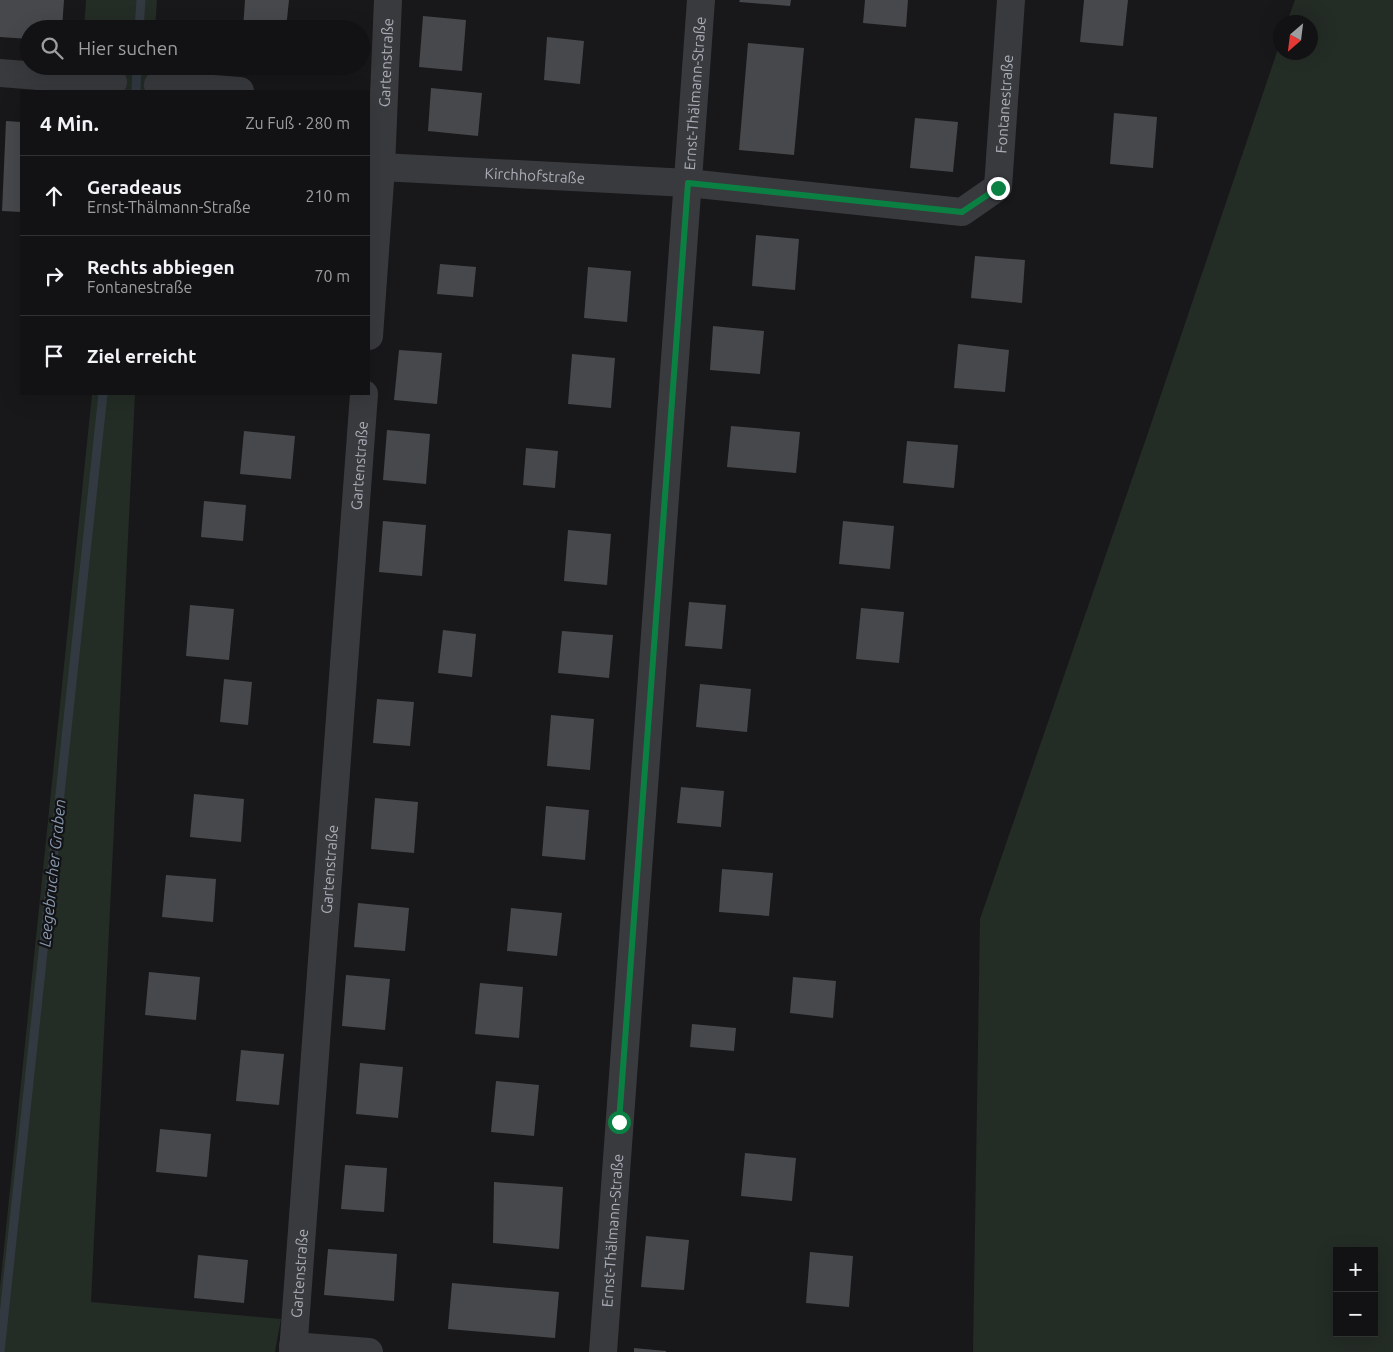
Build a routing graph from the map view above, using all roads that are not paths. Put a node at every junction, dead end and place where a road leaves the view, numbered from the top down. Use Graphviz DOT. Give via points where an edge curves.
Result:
graph roads {
  1 [pos="388,0"];
  2 [pos="701,0"];
  3 [pos="1011,0"];
  4 [pos="0,73"];
  5 [pos="20,75"];
  6 [pos="25,75"];
  7 [pos="113,82"];
  8 [pos="158,85"];
  9 [pos="226,90"];
  10 [pos="376,102"];
  11 [pos="381,167"];
  12 [pos="688,183"];
  13 [pos="370,322"];
  14 [pos="364,395"];
  15 [pos="293,1349"];
  16 [pos="369,1352"];
  17 [pos="603,1352"];
  1 -- 10 [label="street, Gartenstraße"];
  2 -- 12 [label="street, Ernst-Thälmann-Straße"];
  3 -- 12 [label="street, Fontanestraße" via="998,188 962,212"];
  4 -- 5 [label="street"];
  6 -- 7 [label="street"];
  8 -- 9 [label="street"];
  10 -- 11 [label="street, Gartenstraße"];
  11 -- 12 [label="street, Kirchhofstraße"];
  11 -- 13 [label="street, Gartenstraße"];
  12 -- 17 [label="street, Ernst-Thälmann-Straße"];
  14 -- 15 [label="street, Gartenstraße"];
  15 -- 16 [label="street, Gartenstraße"];
}
